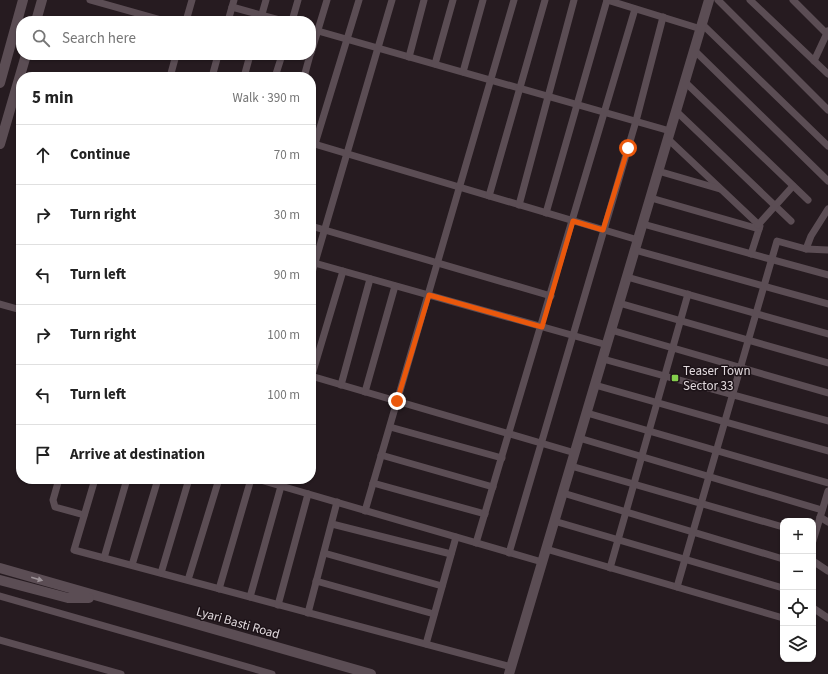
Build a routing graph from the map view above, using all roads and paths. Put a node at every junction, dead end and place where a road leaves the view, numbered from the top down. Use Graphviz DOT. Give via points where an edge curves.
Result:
graph roads {
  1 [pos="23,0"];
  2 [pos="42,0"];
  3 [pos="92,0"];
  4 [pos="192,0"];
  5 [pos="266,0"];
  6 [pos="298,0"];
  7 [pos="327,0"];
  8 [pos="359,0"];
  9 [pos="392,0"];
  10 [pos="424,0"];
  11 [pos="453,0"];
  12 [pos="483,0"];
  13 [pos="514,0"];
  14 [pos="545,0"];
  15 [pos="574,0"];
  16 [pos="607,0"];
  17 [pos="709,0"];
  18 [pos="718,0"];
  19 [pos="750,0"];
  20 [pos="793,0"];
  21 [pos="233,3"];
  22 [pos="635,9"];
  23 [pos="19,16"];
  24 [pos="37,16"];
  25 [pos="148,16"];
  26 [pos="187,16"];
  27 [pos="229,16"];
  28 [pos="257,16"];
  29 [pos="262,16"];
  30 [pos="293,16"];
  31 [pos="663,17"];
  32 [pos="16,25"];
  33 [pos="316,25"];
  34 [pos="701,26"];
  35 [pos="316,31"];
  36 [pos="828,34"];
  37 [pos="347,39"];
  38 [pos="378,48"];
  39 [pos="694,50"];
  40 [pos="409,57"];
  41 [pos="25,60"];
  42 [pos="175,60"];
  43 [pos="217,60"];
  44 [pos="249,60"];
  45 [pos="280,60"];
  46 [pos="309,60"];
  47 [pos="814,61"];
  48 [pos="435,64"];
  49 [pos="21,72"];
  50 [pos="171,72"];
  51 [pos="213,72"];
  52 [pos="245,72"];
  53 [pos="277,72"];
  54 [pos="306,72"];
  55 [pos="463,72"];
  56 [pos="828,74"];
  57 [pos="491,80"];
  58 [pos="685,82"];
  59 [pos="0,83"];
  60 [pos="520,88"];
  61 [pos="16,89"];
  62 [pos="548,96"];
  63 [pos="578,104"];
  64 [pos="828,110"];
  65 [pos="676,111"];
  66 [pos="605,112"];
  67 [pos="636,121"];
  68 [pos="316,135"];
  69 [pos="669,135"];
  70 [pos="0,144"];
  71 [pos="316,145"];
  72 [pos="828,146"];
  73 [pos="347,154"];
  74 [pos="658,171"];
  75 [pos="828,181"];
  76 [pos="793,186"];
  77 [pos="460,188"];
  78 [pos="721,189"];
  79 [pos="489,196"];
  80 [pos="651,198"];
  81 [pos="808,200"];
  82 [pos="519,205"];
  83 [pos="775,206"];
  84 [pos="828,209"];
  85 [pos="546,213"];
  86 [pos="573,221"];
  87 [pos="790,221"];
  88 [pos="643,224"];
  89 [pos="758,227"];
  90 [pos="316,228"];
  91 [pos="324,230"];
  92 [pos="603,230"];
  93 [pos="636,245"];
  94 [pos="806,249"];
  95 [pos="828,250"];
  96 [pos="316,254"];
  97 [pos="751,254"];
  98 [pos="772,260"];
  99 [pos="438,263"];
  100 [pos="316,264"];
  101 [pos="343,271"];
  102 [pos="828,275"];
  103 [pos="627,277"];
  104 [pos="370,279"];
  105 [pos="395,286"];
  106 [pos="764,286"];
  107 [pos="688,294"];
  108 [pos="429,295"];
  109 [pos="551,296"];
  110 [pos="619,303"];
  111 [pos="0,304"];
  112 [pos="828,304"];
  113 [pos="16,309"];
  114 [pos="756,314"];
  115 [pos="681,320"];
  116 [pos="542,327"];
  117 [pos="611,330"];
  118 [pos="828,334"];
  119 [pos="573,336"];
  120 [pos="749,340"];
  121 [pos="607,345"];
  122 [pos="673,348"];
  123 [pos="603,358"];
  124 [pos="316,360"];
  125 [pos="828,363"];
  126 [pos="741,368"];
  127 [pos="665,376"];
  128 [pos="316,378"];
  129 [pos="340,384"];
  130 [pos="595,385"];
  131 [pos="365,392"];
  132 [pos="828,393"];
  133 [pos="733,395"];
  134 [pos="397,401"];
  135 [pos="657,403"];
  136 [pos="587,413"];
  137 [pos="828,421"];
  138 [pos="725,422"];
  139 [pos="390,427"];
  140 [pos="649,431"];
  141 [pos="509,434"];
  142 [pos="579,438"];
  143 [pos="540,443"];
  144 [pos="717,450"];
  145 [pos="828,451"];
  146 [pos="575,453"];
  147 [pos="381,455"];
  148 [pos="642,456"];
  149 [pos="502,458"];
  150 [pos="571,466"];
  151 [pos="709,476"];
  152 [pos="373,483"];
  153 [pos="828,483"];
  154 [pos="58,484"];
  155 [pos="93,484"];
  156 [pos="126,484"];
  157 [pos="156,484"];
  158 [pos="187,484"];
  159 [pos="217,484"];
  160 [pos="249,484"];
  161 [pos="281,484"];
  162 [pos="286,484"];
  163 [pos="634,485"];
  164 [pos="493,487"];
  165 [pos="828,491"];
  166 [pos="563,493"];
  167 [pos="308,494"];
  168 [pos="337,502"];
  169 [pos="701,504"];
  170 [pos="822,510"];
  171 [pos="365,511"];
  172 [pos="626,512"];
  173 [pos="485,514"];
  174 [pos="84,515"];
  175 [pos="820,517"];
  176 [pos="554,522"];
  177 [pos="828,522"];
  178 [pos="332,524"];
  179 [pos="780,526"];
  180 [pos="816,529"];
  181 [pos="693,532"];
  182 [pos="456,537"];
  183 [pos="618,540"];
  184 [pos="476,543"];
  185 [pos="546,549"];
  186 [pos="324,553"];
  187 [pos="509,553"];
  188 [pos="451,554"];
  189 [pos="104,558"];
  190 [pos="780,558"];
  191 [pos="685,560"];
  192 [pos="542,562"];
  193 [pos="816,563"];
  194 [pos="132,565"];
  195 [pos="0,568"];
  196 [pos="610,568"];
  197 [pos="828,571"];
  198 [pos="161,573"];
  199 [pos="0,580"];
  200 [pos="188,580"];
  201 [pos="316,582"];
  202 [pos="442,586"];
  203 [pos="677,587"];
  204 [pos="780,587"];
  205 [pos="219,589"];
  206 [pos="0,596"];
  207 [pos="99,597"];
  208 [pos="250,597"];
  209 [pos="278,605"];
  210 [pos="816,610"];
  211 [pos="308,613"];
  212 [pos="434,614"];
  213 [pos="780,617"];
  214 [pos="828,618"];
  215 [pos="0,640"];
  216 [pos="426,644"];
  217 [pos="96,670"];
  218 [pos="510,671"];
  219 [pos="121,674"];
  220 [pos="272,674"];
  221 [pos="371,674"];
  1 -- 23 [label="street"];
  2 -- 24 [label="street"];
  3 -- 25 [label="street"];
  4 -- 26 [label="street"];
  5 -- 29 [label="street"];
  6 -- 30 [label="street"];
  7 -- 33 [label="street"];
  8 -- 37 [label="street"];
  9 -- 38 [label="street"];
  10 -- 40 [label="street"];
  11 -- 48 [label="street"];
  12 -- 55 [label="street"];
  13 -- 57 [label="street"];
  14 -- 60 [label="street"];
  15 -- 62 [label="street"];
  16 -- 22 [label="street"];
  16 -- 63 [label="street"];
  17 -- 34 [label="street"];
  18 -- 64 [label="street"];
  19 -- 47 [label="street"];
  20 -- 36 [label="street"];
  21 -- 27 [label="street"];
  21 -- 28 [label="street"];
  22 -- 31 [label="street"];
  22 -- 66 [label="street"];
  31 -- 34 [label="street"];
  31 -- 67 [label="street"];
  32 -- 59 [label="street"];
  34 -- 39 [label="street"];
  34 -- 72 [label="street"];
  35 -- 37 [label="street"];
  36 -- 47 [label="street"];
  37 -- 38 [label="street"];
  37 -- 68 [label="street"];
  38 -- 40 [label="street"];
  38 -- 73 [label="street"];
  39 -- 58 [label="street"];
  39 -- 75 [label="street"];
  40 -- 48 [label="street"];
  41 -- 49 [label="street"];
  42 -- 50 [label="street"];
  43 -- 51 [label="street"];
  44 -- 52 [label="street"];
  45 -- 53 [label="street"];
  46 -- 54 [label="street"];
  47 -- 56 [label="street"];
  48 -- 55 [label="street"];
  55 -- 57 [label="street"];
  57 -- 60 [label="street"];
  57 -- 77 [label="street"];
  58 -- 65 [label="street"];
  58 -- 76 [label="street"];
  60 -- 62 [label="street"];
  60 -- 79 [label="street"];
  61 -- 70 [label="street"];
  62 -- 63 [label="street"];
  62 -- 82 [label="street"];
  63 -- 66 [label="street"];
  63 -- 85 [label="street"];
  65 -- 69 [label="street"];
  65 -- 83 [label="street"];
  66 -- 67 [label="street"];
  66 -- 86 [label="street"];
  67 -- 69 [label="street"];
  67 -- 92 [label="street"];
  69 -- 74 [label="street"];
  69 -- 78 [label="street"];
  71 -- 73 [label="street"];
  73 -- 77 [label="street"];
  73 -- 91 [label="street"];
  74 -- 78 [label="street"];
  74 -- 80 [label="street"];
  76 -- 81 [label="street"];
  76 -- 83 [label="street"];
  77 -- 79 [label="street"];
  77 -- 99 [label="street"];
  78 -- 89 [label="street"];
  79 -- 82 [label="street"];
  80 -- 88 [label="street"];
  80 -- 89 [label="street"];
  82 -- 85 [label="street"];
  83 -- 87 [label="street"];
  83 -- 89 [label="street"];
  84 -- 94 [label="street"];
  85 -- 86 [label="street"];
  86 -- 92 [label="street"];
  86 -- 109 [label="street"];
  88 -- 93 [label="street"];
  88 -- 97 [label="street"];
  89 -- 97 [label="street"];
  90 -- 91 [label="street"];
  91 -- 96 [label="street"];
  91 -- 99 [label="street"];
  92 -- 93 [label="street"];
  92 -- 119 [label="street"];
  93 -- 103 [label="street"];
  93 -- 106 [label="street"];
  94 -- 95 [label="street"];
  94 -- 98 [label="street" via="777,241"];
  97 -- 98 [label="street"];
  98 -- 102 [label="street"];
  98 -- 106 [label="street"];
  99 -- 108 [label="street"];
  99 -- 109 [label="street"];
  100 -- 101 [label="street"];
  101 -- 104 [label="street"];
  101 -- 124 [label="street"];
  103 -- 107 [label="street"];
  103 -- 110 [label="street"];
  104 -- 105 [label="street"];
  104 -- 129 [label="street"];
  105 -- 108 [label="street"];
  105 -- 131 [label="street"];
  106 -- 112 [label="street"];
  106 -- 114 [label="street"];
  107 -- 114 [label="street"];
  107 -- 115 [label="street"];
  108 -- 116 [label="street"];
  108 -- 134 [label="street"];
  109 -- 116 [label="street"];
  110 -- 115 [label="street"];
  110 -- 117 [label="street"];
  111 -- 113 [label="street"];
  114 -- 118 [label="street"];
  114 -- 120 [label="street"];
  115 -- 120 [label="street"];
  115 -- 122 [label="street"];
  116 -- 119 [label="street"];
  116 -- 141 [label="street"];
  117 -- 121 [label="street"];
  117 -- 122 [label="street"];
  119 -- 121 [label="street"];
  119 -- 143 [label="street"];
  120 -- 125 [label="street"];
  120 -- 126 [label="street"];
  121 -- 123 [label="street"];
  122 -- 126 [label="street"];
  122 -- 127 [label="street"];
  123 -- 127 [label="street"];
  123 -- 130 [label="street"];
  126 -- 132 [label="street"];
  126 -- 133 [label="street"];
  127 -- 133 [label="street"];
  127 -- 135 [label="street"];
  128 -- 129 [label="street"];
  129 -- 131 [label="street"];
  130 -- 135 [label="street"];
  130 -- 136 [label="street"];
  131 -- 134 [label="street"];
  133 -- 137 [label="street"];
  133 -- 138 [label="street"];
  134 -- 139 [label="street"];
  134 -- 141 [label="street"];
  135 -- 138 [label="street"];
  135 -- 140 [label="street"];
  136 -- 140 [label="street"];
  136 -- 142 [label="street"];
  138 -- 144 [label="street"];
  138 -- 145 [label="street"];
  139 -- 147 [label="street"];
  139 -- 149 [label="street"];
  140 -- 144 [label="street"];
  140 -- 148 [label="street"];
  141 -- 143 [label="street"];
  141 -- 149 [label="street"];
  142 -- 146 [label="street"];
  142 -- 148 [label="street"];
  143 -- 146 [label="street"];
  143 -- 187 [label="street"];
  144 -- 151 [label="street"];
  144 -- 153 [label="street"];
  146 -- 150 [label="street"];
  147 -- 152 [label="street"];
  147 -- 164 [label="street"];
  148 -- 151 [label="street"];
  148 -- 163 [label="street"];
  149 -- 164 [label="street"];
  150 -- 163 [label="street"];
  150 -- 166 [label="street"];
  151 -- 169 [label="street"];
  151 -- 170 [label="street"];
  152 -- 171 [label="street"];
  152 -- 173 [label="street"];
  154 -- 174 [label="street" via="53,500 55,507"];
  155 -- 174 [label="street"];
  156 -- 189 [label="street"];
  157 -- 194 [label="street"];
  158 -- 198 [label="street"];
  159 -- 200 [label="street"];
  160 -- 205 [label="street"];
  161 -- 208 [label="street"];
  162 -- 167 [label="street"];
  163 -- 169 [label="street"];
  163 -- 172 [label="street"];
  164 -- 173 [label="street"];
  165 -- 170 [label="street"];
  166 -- 172 [label="street"];
  166 -- 176 [label="street"];
  167 -- 168 [label="street"];
  167 -- 209 [label="street"];
  168 -- 171 [label="street"];
  168 -- 178 [label="street"];
  169 -- 179 [label="street"];
  169 -- 181 [label="street"];
  170 -- 175 [label="street"];
  171 -- 182 [label="street"];
  172 -- 181 [label="street"];
  172 -- 183 [label="street"];
  173 -- 184 [label="street"];
  174 -- 189 [label="street" via="74,550"];
  175 -- 177 [label="street"];
  175 -- 180 [label="street"];
  176 -- 183 [label="street"];
  176 -- 185 [label="street"];
  178 -- 186 [label="street"];
  178 -- 188 [label="street"];
  181 -- 190 [label="street"];
  181 -- 191 [label="street"];
  182 -- 184 [label="street"];
  182 -- 188 [label="street"];
  183 -- 191 [label="street"];
  183 -- 196 [label="street"];
  184 -- 187 [label="street"];
  185 -- 192 [label="street"];
  185 -- 196 [label="street"];
  186 -- 201 [label="street"];
  186 -- 202 [label="street"];
  187 -- 192 [label="street"];
  188 -- 202 [label="street"];
  189 -- 194 [label="street"];
  191 -- 203 [label="street"];
  191 -- 204 [label="street"];
  192 -- 218 [label="street"];
  193 -- 197 [label="street"];
  194 -- 198 [label="street"];
  195 -- 207 [label="street, Lyari Basti Road, one-way"];
  196 -- 203 [label="street"];
  198 -- 200 [label="street"];
  199 -- 207 [label="street, Lyari Basti Road" via="68,598"];
  200 -- 205 [label="street"];
  201 -- 211 [label="street"];
  201 -- 212 [label="street"];
  202 -- 212 [label="street"];
  203 -- 213 [label="street"];
  205 -- 208 [label="street"];
  206 -- 220 [label="street"];
  207 -- 221 [label="street, Lyari Basti Road"];
  208 -- 209 [label="street"];
  209 -- 211 [label="street"];
  210 -- 214 [label="street"];
  211 -- 216 [label="street"];
  212 -- 216 [label="street"];
  215 -- 217 [label="street"];
  216 -- 218 [label="street"];
  217 -- 219 [label="street"];
}
